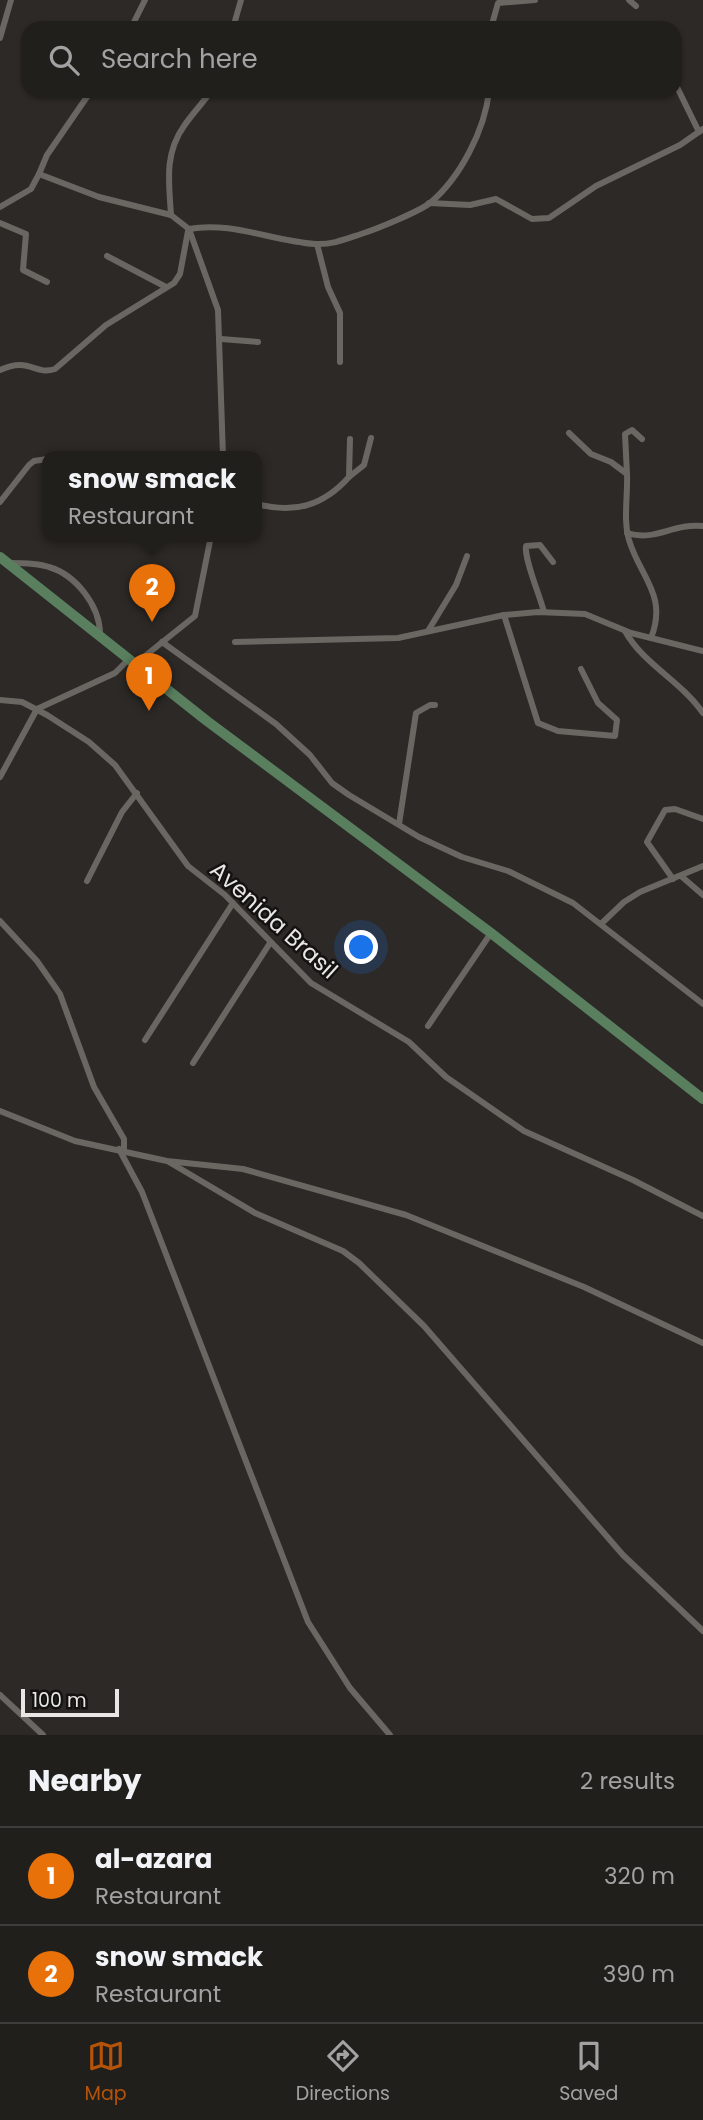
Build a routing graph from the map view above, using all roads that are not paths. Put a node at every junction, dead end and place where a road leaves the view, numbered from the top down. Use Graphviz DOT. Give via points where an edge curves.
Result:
graph roads {
  1 [pos="11,0"];
  2 [pos="145,0"];
  3 [pos="241,0"];
  4 [pos="535,0"];
  5 [pos="629,0"];
  6 [pos="636,6"];
  7 [pos="134,21"];
  8 [pos="235,21"];
  9 [pos="493,21"];
  10 [pos="0,38"];
  11 [pos="682,96"];
  12 [pos="86,98"];
  13 [pos="206,98"];
  14 [pos="486,98"];
  15 [pos="701,131"];
  16 [pos="39,174"];
  17 [pos="429,203"];
  18 [pos="0,207"];
  19 [pos="171,215"];
  20 [pos="0,223"];
  21 [pos="189,229"];
  22 [pos="317,244"];
  23 [pos="107,256"];
  24 [pos="47,282"];
  25 [pos="166,287"];
  26 [pos="221,339"];
  27 [pos="258,342"];
  28 [pos="340,362"];
  29 [pos="0,370"];
  30 [pos="569,433"];
  31 [pos="371,438"];
  32 [pos="350,439"];
  33 [pos="642,439"];
  34 [pos="223,451"];
  35 [pos="42,461"];
  36 [pos="628,474"];
  37 [pos="349,477"];
  38 [pos="0,502"];
  39 [pos="262,505"];
  40 [pos="703,526"];
  41 [pos="627,533"];
  42 [pos="210,542"];
  43 [pos="467,556"];
  44 [pos="4,560"];
  45 [pos="553,562"];
  46 [pos="544,612"];
  47 [pos="505,615"];
  48 [pos="428,631"];
  49 [pos="625,631"];
  50 [pos="100,634"];
  51 [pos="651,638"];
  52 [pos="162,642"];
  53 [pos="236,642"];
  54 [pos="703,651"];
  55 [pos="132,662"];
  56 [pos="581,669"];
  57 [pos="0,700"];
  58 [pos="435,705"];
  59 [pos="37,709"];
  60 [pos="703,713"];
  61 [pos="0,777"];
  62 [pos="137,793"];
  63 [pos="703,820"];
  64 [pos="399,824"];
  65 [pos="703,866"];
  66 [pos="681,876"];
  67 [pos="673,880"];
  68 [pos="87,881"];
  69 [pos="703,895"];
  70 [pos="233,903"];
  71 [pos="0,921"];
  72 [pos="602,923"];
  73 [pos="491,933"];
  74 [pos="270,943"];
  75 [pos="703,1004"];
  76 [pos="428,1026"];
  77 [pos="145,1040"];
  78 [pos="193,1063"];
  79 [pos="703,1099"];
  80 [pos="0,1111"];
  81 [pos="122,1150"];
  82 [pos="167,1161"];
  83 [pos="703,1216"];
  84 [pos="703,1343"];
  85 [pos="703,1631"];
  86 [pos="0,1695"];
  87 [pos="43,1735"];
  88 [pos="390,1735"];
  1 -- 10 [label="street"];
  2 -- 7 [label="street"];
  3 -- 8 [label="street"];
  4 -- 9 [label="street" via="498,3"];
  5 -- 6 [label="street"];
  11 -- 15 [label="street"];
  12 -- 16 [label="street"];
  13 -- 19 [label="street" via="171,150"];
  14 -- 17 [label="street" via="465,160"];
  15 -- 17 [label="street" via="596,186 549,218 532,219 496,199 470,205"];
  16 -- 18 [label="street" via="31,190"];
  16 -- 19 [label="street" via="91,194"];
  17 -- 22 [label="street" via="337,243"];
  19 -- 21 [label="street"];
  20 -- 24 [label="street" via="26,234 23,270"];
  21 -- 22 [label="street" via="210,225"];
  21 -- 25 [label="street" via="180,274"];
  21 -- 26 [label="street" via="216,300"];
  22 -- 28 [label="street" via="340,313"];
  23 -- 25 [label="street"];
  25 -- 29 [label="street" via="106,325 55,369 46,371 23,363"];
  26 -- 27 [label="street"];
  26 -- 34 [label="street"];
  30 -- 36 [label="street" via="591,454"];
  31 -- 37 [label="street" via="364,465"];
  32 -- 37 [label="street"];
  33 -- 36 [label="street" via="632,430 625,434"];
  35 -- 38 [label="street" via="29,465"];
  36 -- 41 [label="street"];
  37 -- 39 [label="street" via="332,494 299,510"];
  40 -- 41 [label="street" via="685,524 644,538"];
  41 -- 51 [label="street" via="657,605"];
  42 -- 52 [label="street" via="195,616"];
  43 -- 48 [label="street" via="456,585"];
  44 -- 50 [label="main road"];
  44 -- 50 [label="street" via="48,566 64,574 91,602"];
  45 -- 46 [label="street" via="540,545 526,546"];
  46 -- 47 [label="street"];
  46 -- 49 [label="street" via="585,614"];
  47 -- 48 [label="street"];
  47 -- 56 [label="street" via="538,723 558,732 615,736 617,720 598,703"];
  48 -- 53 [label="street" via="380,639"];
  49 -- 51 [label="street"];
  49 -- 60 [label="street" via="633,646 691,694"];
  50 -- 55 [label="main road"];
  51 -- 54 [label="street"];
  52 -- 55 [label="street"];
  52 -- 64 [label="street" via="276,724 332,783"];
  55 -- 59 [label="street"];
  55 -- 73 [label="main road"];
  57 -- 59 [label="street, Avenida Brasil"];
  58 -- 64 [label="street" via="416,713"];
  59 -- 61 [label="street"];
  59 -- 62 [label="street, Avenida Brasil" via="89,741"];
  62 -- 68 [label="street" via="122,812"];
  62 -- 70 [label="street, Avenida Brasil" via="188,866"];
  63 -- 67 [label="street" via="675,809 665,810 647,842"];
  64 -- 72 [label="street" via="462,857 534,882"];
  65 -- 66 [label="street"];
  66 -- 67 [label="street"];
  66 -- 69 [label="street"];
  67 -- 72 [label="street" via="632,897"];
  70 -- 74 [label="street, Avenida Brasil"];
  70 -- 77 [label="street"];
  71 -- 81 [label="street" via="60,994 86,1069 124,1139"];
  72 -- 75 [label="street"];
  73 -- 76 [label="street"];
  73 -- 79 [label="main road"];
  74 -- 78 [label="street"];
  74 -- 83 [label="street, Avenida Brasil" via="311,983 409,1042 446,1077 524,1131"];
  80 -- 81 [label="street" via="55,1135"];
  81 -- 82 [label="street"];
  81 -- 88 [label="street" via="308,1622 350,1688"];
  82 -- 84 [label="street" via="243,1169 406,1215 572,1282"];
  82 -- 85 [label="street" via="255,1213 343,1251 359,1263 424,1325 623,1555"];
  86 -- 87 [label="street"];
}
